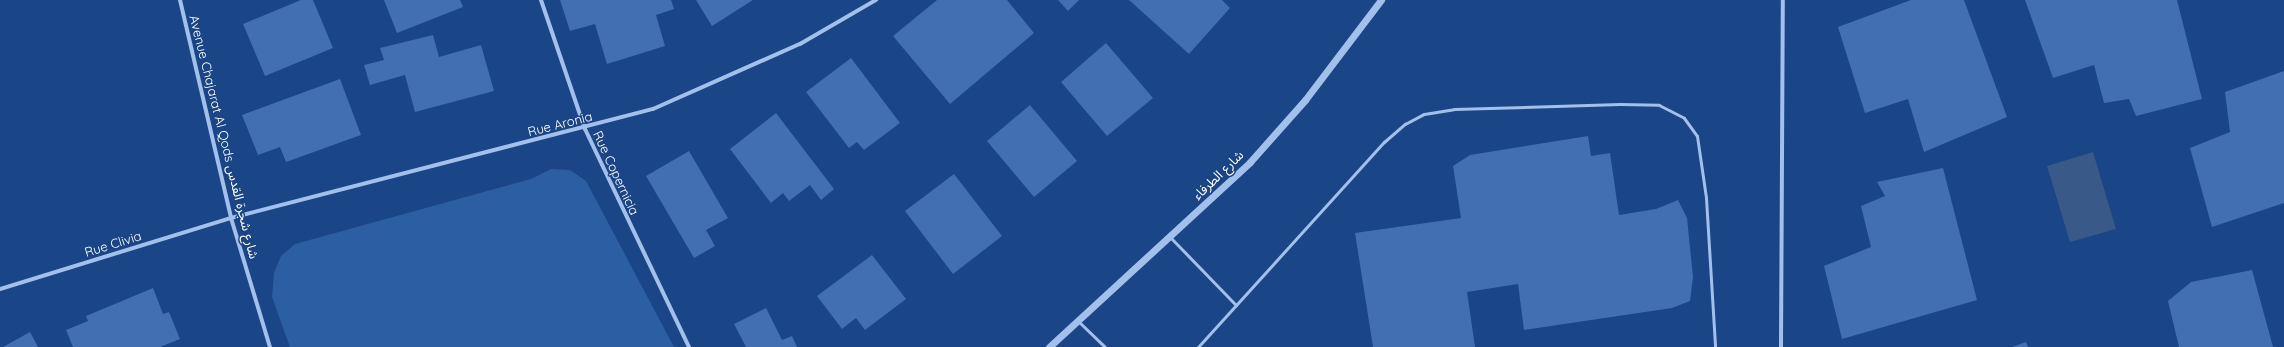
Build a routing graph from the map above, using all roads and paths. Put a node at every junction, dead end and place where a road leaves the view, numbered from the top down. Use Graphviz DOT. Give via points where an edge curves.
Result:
graph roads {
  1 [pos="180,0"];
  2 [pos="541,0"];
  3 [pos="876,0"];
  4 [pos="1381,0"];
  5 [pos="1783,0"];
  6 [pos="585,129"];
  7 [pos="231,218"];
  8 [pos="1170,237"];
  9 [pos="0,289"];
  10 [pos="1236,305"];
  11 [pos="1078,321"];
  12 [pos="270,347"];
  13 [pos="689,347"];
  14 [pos="1049,347"];
  15 [pos="1105,347"];
  16 [pos="1198,347"];
  17 [pos="1715,347"];
  18 [pos="1781,347"];
  1 -- 7 [label="street, Avenue Chajarat Al Qods شارع شجرة القدس"];
  2 -- 6 [label="street, Rue Copernicia"];
  3 -- 6 [label="street, Rue Aronia" via="800,44 742,72 653,109"];
  4 -- 8 [label="street, شارع الطرفاء" via="1304,100 1250,162"];
  5 -- 18 [label="street"];
  6 -- 7 [label="street, Rue Aronia" via="393,174"];
  6 -- 13 [label="street, Rue Copernicia"];
  7 -- 9 [label="street, Rue Clivia"];
  7 -- 12 [label="street, Avenue Chajarat Al Qods شارع شجرة القدس"];
  8 -- 10 [label="lane"];
  8 -- 11 [label="street, شارع الطرفاء"];
  10 -- 16 [label="lane"];
  10 -- 17 [label="lane" via="1384,142 1405,124 1424,114 1454,109 1659,105 1684,118 1697,136 1706,198"];
  11 -- 14 [label="street, شارع الطرفاء"];
  11 -- 15 [label="lane"];
}
